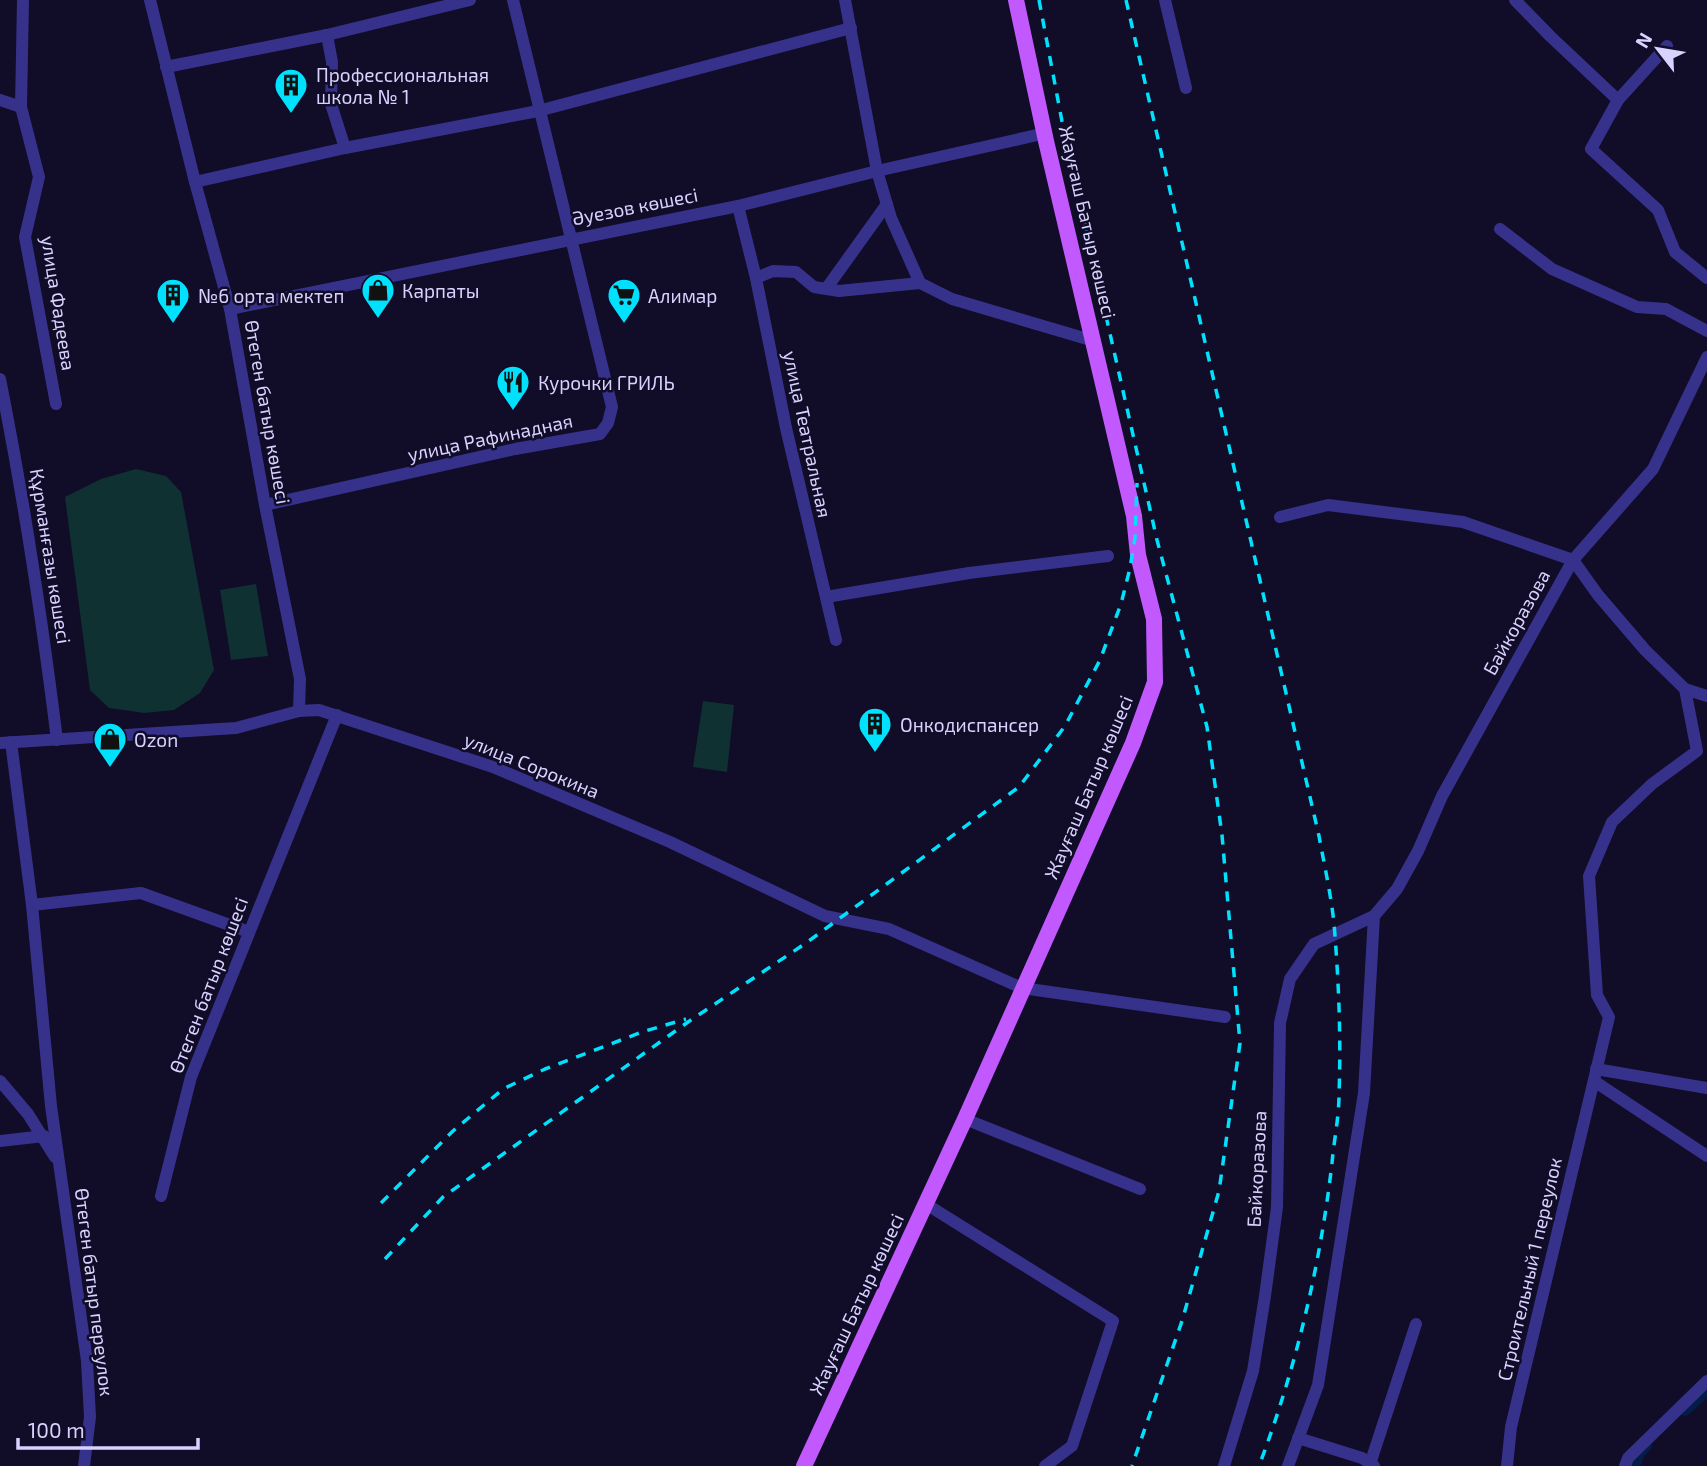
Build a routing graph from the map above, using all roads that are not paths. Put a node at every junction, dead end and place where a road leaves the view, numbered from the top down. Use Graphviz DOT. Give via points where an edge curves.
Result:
graph roads {
  1 [pos="23,0"];
  2 [pos="150,0"];
  3 [pos="470,0"];
  4 [pos="513,0"];
  5 [pos="845,0"];
  6 [pos="1016,0"];
  7 [pos="1165,0"];
  8 [pos="1516,0"];
  9 [pos="851,28"];
  10 [pos="327,35"];
  11 [pos="1667,46"];
  12 [pos="166,67"];
  13 [pos="1186,88"];
  14 [pos="0,100"];
  15 [pos="1618,100"];
  16 [pos="21,107"];
  17 [pos="538,111"];
  18 [pos="1046,133"];
  19 [pos="345,148"];
  20 [pos="877,170"];
  21 [pos="195,182"];
  22 [pos="887,204"];
  23 [pos="738,206"];
  24 [pos="1500,229"];
  25 [pos="571,239"];
  26 [pos="756,278"];
  27 [pos="1707,278"];
  28 [pos="920,283"];
  29 [pos="826,289"];
  30 [pos="230,309"];
  31 [pos="1707,331"];
  32 [pos="1094,341"];
  33 [pos="1707,357"];
  34 [pos="0,379"];
  35 [pos="56,404"];
  36 [pos="265,505"];
  37 [pos="1280,517"];
  38 [pos="1108,556"];
  39 [pos="1573,560"];
  40 [pos="826,597"];
  41 [pos="836,640"];
  42 [pos="1685,689"];
  43 [pos="1707,696"];
  44 [pos="299,711"];
  45 [pos="337,715"];
  46 [pos="57,740"];
  47 [pos="6,742"];
  48 [pos="32,905"];
  49 [pos="1374,916"];
  50 [pos="249,932"];
  51 [pos="1022,988"];
  52 [pos="1224,1017"];
  53 [pos="1595,1075"];
  54 [pos="0,1081"];
  55 [pos="1707,1088"];
  56 [pos="965,1119"];
  57 [pos="44,1136"];
  58 [pos="0,1141"];
  59 [pos="1707,1156"];
  60 [pos="59,1164"];
  61 [pos="1140,1189"];
  62 [pos="161,1196"];
  63 [pos="926,1203"];
  64 [pos="1416,1324"];
  65 [pos="1707,1381"];
  66 [pos="1298,1438"];
  67 [pos="1372,1465"];
  68 [pos="84,1466"];
  69 [pos="804,1466"];
  70 [pos="1045,1466"];
  71 [pos="1224,1466"];
  72 [pos="1288,1466"];
  73 [pos="1507,1466"];
  74 [pos="1625,1466"];
  1 -- 16 [label="street, улица Фадеева"];
  2 -- 12 [label="street, Өтеген батыр көшесі"];
  3 -- 10 [label="street"];
  4 -- 17 [label="street, улица Рафинадная"];
  5 -- 9 [label="street"];
  6 -- 18 [label="main road, Жауғаш Батыр көшесі"];
  7 -- 13 [label="street"];
  8 -- 15 [label="street"];
  9 -- 17 [label="street"];
  9 -- 20 [label="street"];
  10 -- 12 [label="street"];
  10 -- 19 [label="street" via="331,103"];
  11 -- 15 [label="street"];
  12 -- 21 [label="street, Өтеген батыр көшесі"];
  14 -- 16 [label="street"];
  15 -- 27 [label="street" via="1591,149 1658,210 1675,252"];
  16 -- 35 [label="street, улица Фадеева" via="38,177 25,237"];
  17 -- 19 [label="street"];
  17 -- 25 [label="street, улица Рафинадная"];
  18 -- 20 [label="street, Әуезов көшесі"];
  18 -- 32 [label="main road, Жауғаш Батыр көшесі"];
  19 -- 21 [label="street"];
  20 -- 22 [label="street"];
  20 -- 23 [label="street, Әуезов көшесі"];
  21 -- 30 [label="street, Өтеген батыр көшесі"];
  22 -- 28 [label="street"];
  22 -- 29 [label="street"];
  23 -- 25 [label="street, Әуезов көшесі"];
  23 -- 26 [label="street, улица Театральная"];
  24 -- 31 [label="street" via="1552,269 1637,307 1666,309"];
  25 -- 30 [label="street, Әуезов көшесі"];
  25 -- 36 [label="street, улица Рафинадная" via="612,407 600,434"];
  26 -- 29 [label="street" via="774,271 796,272 814,287"];
  26 -- 40 [label="street, улица Театральная"];
  28 -- 29 [label="street"];
  28 -- 32 [label="street" via="952,299"];
  30 -- 36 [label="street, Өтеген батыр көшесі"];
  32 -- 51 [label="main road, Жауғаш Батыр көшесі" via="1154,619 1155,681 1133,743"];
  33 -- 39 [label="street, Байкоразова" via="1653,469"];
  34 -- 46 [label="street, Құрманғазы көшесі" via="24,500"];
  36 -- 44 [label="street, Өтеген батыр көшесі" via="300,680"];
  37 -- 39 [label="street" via="1328,505 1463,522"];
  38 -- 40 [label="street"];
  39 -- 42 [label="street" via="1645,650"];
  39 -- 49 [label="street, Байкоразова" via="1442,796 1418,851"];
  40 -- 41 [label="street, улица Театральная"];
  42 -- 43 [label="street"];
  42 -- 53 [label="street, Строительный 1 переулок" via="1697,751 1652,784 1612,822 1589,876 1597,995 1609,1017"];
  44 -- 45 [label="street, улица Сорокина"];
  44 -- 46 [label="street, улица Сорокина" via="236,728"];
  45 -- 50 [label="street, Өтеген батыр көшесі"];
  45 -- 51 [label="street, улица Сорокина" via="493,767 670,842 825,916 889,929"];
  46 -- 47 [label="street, улица Сорокина"];
  47 -- 48 [label="street, Өтеген батыр переулок"];
  48 -- 50 [label="street" via="141,892"];
  48 -- 60 [label="street, Өтеген батыр переулок"];
  49 -- 66 [label="street" via="1364,1093 1318,1385"];
  49 -- 71 [label="street, Байкоразова" via="1314,944 1290,979 1280,1023 1277,1207 1253,1371"];
  50 -- 62 [label="street, Өтеген батыр көшесі" via="191,1077"];
  51 -- 52 [label="street, улица Сорокина"];
  51 -- 56 [label="main road, Жауғаш Батыр көшесі"];
  53 -- 55 [label="street"];
  53 -- 59 [label="street"];
  53 -- 73 [label="street, Строительный 1 переулок" via="1511,1427"];
  54 -- 57 [label="street"];
  56 -- 61 [label="street"];
  56 -- 63 [label="main road, Жауғаш Батыр көшесі"];
  57 -- 58 [label="street"];
  57 -- 60 [label="street"];
  60 -- 68 [label="street, Өтеген батыр переулок" via="87,1361 90,1417"];
  63 -- 69 [label="main road, Жауғаш Батыр көшесі"];
  63 -- 70 [label="street" via="1113,1321 1072,1446"];
  64 -- 67 [label="street"];
  65 -- 74 [label="street"];
  66 -- 67 [label="street"];
  66 -- 72 [label="street"];
}
